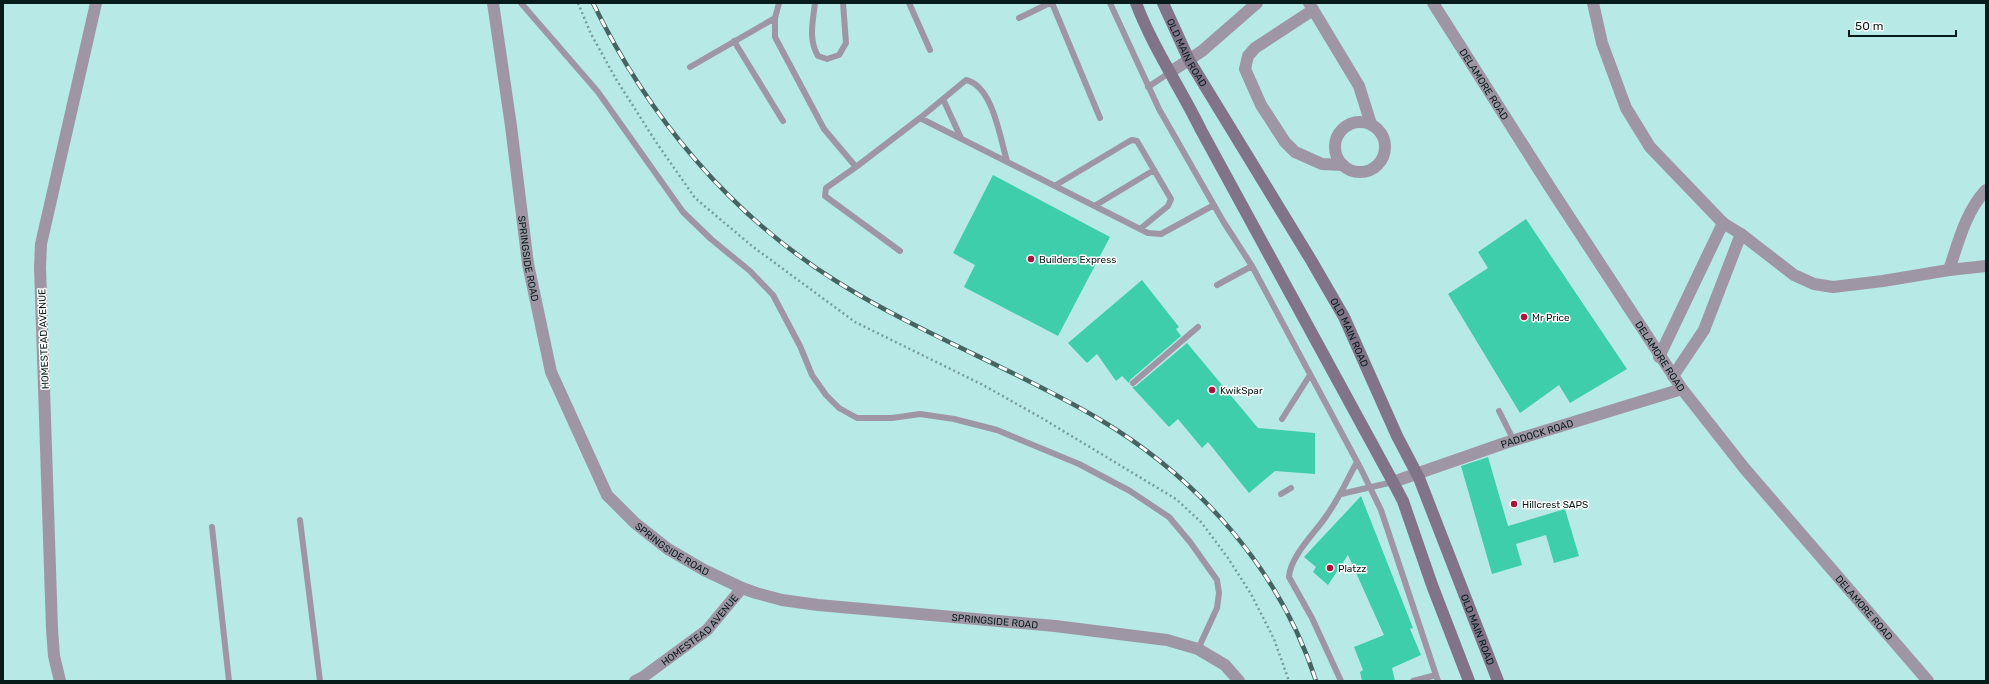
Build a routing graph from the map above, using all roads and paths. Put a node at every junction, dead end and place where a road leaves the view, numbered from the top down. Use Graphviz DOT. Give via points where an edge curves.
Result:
graph roads {
  1 [pos="96,3"];
  2 [pos="493,3"];
  3 [pos="521,3"];
  4 [pos="578,3"];
  5 [pos="779,3"];
  6 [pos="815,3"];
  7 [pos="843,3"];
  8 [pos="909,3"];
  9 [pos="1051,3"];
  10 [pos="1110,3"];
  11 [pos="1136,3"];
  12 [pos="1163,3"];
  13 [pos="1257,3"];
  14 [pos="1433,3"];
  15 [pos="1594,3"];
  16 [pos="1311,7"];
  17 [pos="775,18"];
  18 [pos="1019,18"];
  19 [pos="734,41"];
  20 [pos="930,50"];
  21 [pos="1189,60"];
  22 [pos="690,67"];
  23 [pos="1169,73"];
  24 [pos="1148,87"];
  25 [pos="943,99"];
  26 [pos="920,118"];
  27 [pos="1100,118"];
  28 [pos="783,121"];
  29 [pos="1371,124"];
  30 [pos="961,138"];
  31 [pos="1007,161"];
  32 [pos="1343,165"];
  33 [pos="856,167"];
  34 [pos="1154,170"];
  35 [pos="1056,185"];
  36 [pos="1986,190"];
  37 [pos="1214,205"];
  38 [pos="1096,206"];
  39 [pos="1723,224"];
  40 [pos="1140,229"];
  41 [pos="1741,234"];
  42 [pos="900,251"];
  43 [pos="1252,266"];
  44 [pos="1986,266"];
  45 [pos="1948,270"];
  46 [pos="1217,285"];
  47 [pos="1198,327"];
  48 [pos="1659,357"];
  49 [pos="1310,375"];
  50 [pos="1673,376"];
  51 [pos="1133,383"];
  52 [pos="1682,390"];
  53 [pos="1499,412"];
  54 [pos="1282,419"];
  55 [pos="1514,441"];
  56 [pos="1357,462"];
  57 [pos="1417,473"];
  58 [pos="1393,482"];
  59 [pos="1370,487"];
  60 [pos="1291,488"];
  61 [pos="1281,494"];
  62 [pos="1341,494"];
  63 [pos="300,520"];
  64 [pos="212,527"];
  65 [pos="742,588"];
  66 [pos="1198,649"];
  67 [pos="1437,678"];
  68 [pos="60,681"];
  69 [pos="229,681"];
  70 [pos="320,681"];
  71 [pos="635,681"];
  72 [pos="1239,681"];
  73 [pos="1289,681"];
  74 [pos="1341,681"];
  75 [pos="1413,681"];
  76 [pos="1469,681"];
  77 [pos="1498,681"];
  78 [pos="1928,681"];
  1 -- 68 [label="street, HOMESTEAD AVENUE" via="41,244 52,628 54,656"];
  2 -- 65 [label="street, SPRINGSIDE ROAD" via="528,264 551,372 607,495 635,524 668,549"];
  3 -- 66 [label="lane" via="598,92 683,212 750,271 773,295 812,375 839,408 857,418 892,418 920,414 954,419 997,430 1079,464 1130,491 1169,517 1217,580 1219,593 1216,608"];
  4 -- 73 [label="path" via="591,34 616,79 695,198 752,246 855,322 1040,417 1176,499 1201,522 1228,558 1274,639"];
  5 -- 17 [label="lane"];
  6 -- 7 [label="lane" via="812,42 818,56 827,59 839,55 846,43"];
  8 -- 20 [label="lane"];
  9 -- 18 [label="lane"];
  9 -- 27 [label="lane"];
  10 -- 24 [label="lane"];
  11 -- 23 [label="main road" via="1146,30"];
  12 -- 21 [label="main road, OLD MAIN ROAD"];
  13 -- 21 [label="street"];
  14 -- 48 [label="street, DELAMORE ROAD"];
  15 -- 39 [label="street" via="1602,43 1626,108 1655,152"];
  16 -- 29 [label="street" via="1359,86"];
  16 -- 32 [label="street" via="1255,48 1248,56 1245,69 1261,105 1285,142 1296,152 1322,164"];
  17 -- 19 [label="lane"];
  17 -- 33 [label="lane" via="775,37 797,80 824,129"];
  19 -- 22 [label="lane"];
  19 -- 28 [label="lane"];
  21 -- 23 [label="street"];
  21 -- 57 [label="main road, OLD MAIN ROAD" via="1344,317 1397,436"];
  23 -- 24 [label="lane"];
  23 -- 58 [label="main road" via="1186,98"];
  24 -- 37 [label="lane"];
  25 -- 26 [label="lane"];
  25 -- 30 [label="lane"];
  25 -- 31 [label="lane" via="966,80 980,88 989,100"];
  26 -- 30 [label="lane"];
  26 -- 33 [label="lane"];
  29 -- 32 [label="street" via="1357,122 1339,132 1335,146 1338,159"];
  29 -- 32 [label="street" via="1384,140 1385,148 1380,161 1369,170 1362,171 1355,171"];
  30 -- 31 [label="lane"];
  31 -- 35 [label="lane"];
  33 -- 42 [label="lane" via="826,188 825,196"];
  34 -- 35 [label="lane" via="1140,146 1132,140"];
  34 -- 38 [label="lane"];
  34 -- 40 [label="lane" via="1171,199 1168,206"];
  35 -- 38 [label="lane"];
  36 -- 45 [label="street" via="1977,200"];
  37 -- 40 [label="lane" via="1161,234 1148,233"];
  37 -- 43 [label="lane"];
  38 -- 40 [label="lane"];
  39 -- 41 [label="street"];
  39 -- 48 [label="street"];
  41 -- 45 [label="street" via="1794,275 1804,281 1823,286 1883,282"];
  41 -- 50 [label="street" via="1704,330"];
  43 -- 46 [label="lane"];
  43 -- 49 [label="lane"];
  44 -- 45 [label="street"];
  47 -- 51 [label="lane"];
  48 -- 50 [label="street, DELAMORE ROAD"];
  49 -- 54 [label="lane"];
  49 -- 56 [label="lane"];
  50 -- 52 [label="street, DELAMORE ROAD"];
  52 -- 55 [label="street, PADDOCK ROAD"];
  52 -- 78 [label="street, DELAMORE ROAD" via="1745,468"];
  53 -- 55 [label="lane"];
  55 -- 57 [label="street, PADDOCK ROAD"];
  56 -- 59 [label="lane"];
  56 -- 62 [label="lane"];
  57 -- 58 [label="street, PADDOCK ROAD"];
  57 -- 77 [label="main road, OLD MAIN ROAD"];
  58 -- 59 [label="lane"];
  58 -- 76 [label="main road" via="1403,501"];
  59 -- 62 [label="lane"];
  59 -- 67 [label="lane" via="1394,546"];
  60 -- 61 [label="lane"];
  62 -- 74 [label="lane" via="1297,557 1289,577 1312,618"];
  63 -- 70 [label="lane"];
  64 -- 69 [label="lane"];
  65 -- 66 [label="street, SPRINGSIDE ROAD" via="782,600 818,605 1124,633 1167,640"];
  65 -- 71 [label="street, HOMESTEAD AVENUE" via="707,630"];
  66 -- 72 [label="street, SPRINGSIDE ROAD" via="1225,665"];
  67 -- 75 [label="lane"];
}
